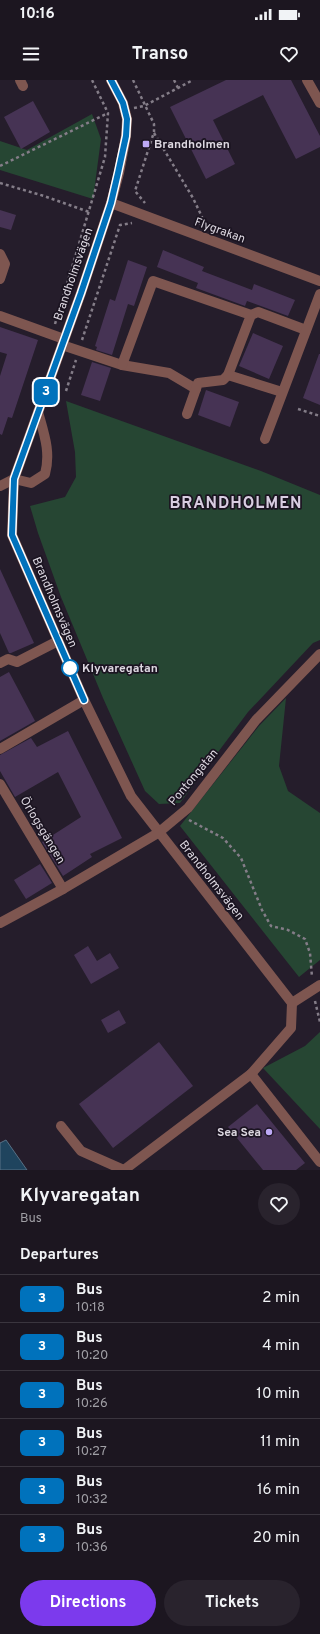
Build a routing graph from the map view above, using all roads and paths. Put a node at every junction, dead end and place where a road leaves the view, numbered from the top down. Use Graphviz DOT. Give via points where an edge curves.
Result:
graph roads {
  1 [pos="92,80"];
  2 [pos="110,80"];
  3 [pos="133,80"];
  4 [pos="174,80"];
  5 [pos="193,80"];
  6 [pos="307,80"];
  7 [pos="178,88"];
  8 [pos="319,100"];
  9 [pos="144,106"];
  10 [pos="124,109"];
  11 [pos="108,113"];
  12 [pos="154,132"];
  13 [pos="0,166"];
  14 [pos="0,183"];
  15 [pos="144,202"];
  16 [pos="111,203"];
  17 [pos="89,212"];
  18 [pos="138,222"];
  19 [pos="198,236"];
  20 [pos="0,254"];
  21 [pos="0,279"];
  22 [pos="320,281"];
  23 [pos="320,294"];
  24 [pos="251,315"];
  25 [pos="0,316"];
  26 [pos="306,330"];
  27 [pos="52,334"];
  28 [pos="63,342"];
  29 [pos="79,350"];
  30 [pos="122,365"];
  31 [pos="228,375"];
  32 [pos="196,389"];
  33 [pos="66,391"];
  34 [pos="282,392"];
  35 [pos="298,409"];
  36 [pos="38,412"];
  37 [pos="187,414"];
  38 [pos="320,416"];
  39 [pos="265,438"];
  40 [pos="14,479"];
  41 [pos="0,486"];
  42 [pos="58,641"];
  43 [pos="320,654"];
  44 [pos="0,663"];
  45 [pos="84,700"];
  46 [pos="0,748"];
  47 [pos="0,784"];
  48 [pos="180,814"];
  49 [pos="158,833"];
  50 [pos="63,889"];
  51 [pos="0,923"];
  52 [pos="317,988"];
  53 [pos="292,1004"];
  54 [pos="320,1022"];
  55 [pos="251,1074"];
  56 [pos="61,1126"];
  57 [pos="320,1162"];
  58 [pos="124,1170"];
  1 -- 11 [label="path"];
  2 -- 10 [label="street, Brandholmsvägen"];
  3 -- 9 [label="path"];
  4 -- 7 [label="path"];
  5 -- 7 [label="path"];
  6 -- 8 [label="street"];
  7 -- 9 [label="path"];
  9 -- 10 [label="path"];
  9 -- 12 [label="path" via="154,124"];
  10 -- 16 [label="street, Brandholmsvägen" via="127,119 126,136"];
  11 -- 13 [label="path"];
  11 -- 17 [label="path" via="105,157"];
  12 -- 15 [label="path" via="135,191"];
  12 -- 19 [label="path" via="202,217"];
  14 -- 17 [label="path"];
  16 -- 19 [label="street, Flygrakan"];
  16 -- 28 [label="street, Brandholmsvägen"];
  17 -- 27 [label="path"];
  18 -- 29 [label="path" via="120,225"];
  19 -- 22 [label="street, Flygrakan"];
  20 -- 21 [label="street" via="5,264"];
  23 -- 26 [label="street"];
  24 -- 26 [label="street" via="258,312"];
  24 -- 30 [label="street" via="153,281"];
  24 -- 31 [label="street"];
  25 -- 27 [label="street"];
  26 -- 34 [label="street"];
  27 -- 28 [label="street"];
  28 -- 29 [label="street"];
  28 -- 36 [label="street, Brandholmsvägen"];
  29 -- 30 [label="street"];
  29 -- 33 [label="path"];
  30 -- 32 [label="street" via="169,373"];
  31 -- 32 [label="street" via="223,380 198,384"];
  31 -- 34 [label="street"];
  32 -- 37 [label="street"];
  34 -- 39 [label="street"];
  35 -- 38 [label="path"];
  36 -- 40 [label="street, Brandholmsvägen"];
  36 -- 40 [label="street" via="48,448 45,474 31,483"];
  40 -- 41 [label="street"];
  40 -- 42 [label="street, Brandholmsvägen" via="12,535"];
  42 -- 44 [label="street" via="17,662 8,659"];
  42 -- 45 [label="street, Brandholmsvägen"];
  43 -- 48 [label="street, Pontongatan" via="256,720 188,808"];
  45 -- 46 [label="street"];
  45 -- 49 [label="street, Brandholmsvägen" via="131,796"];
  47 -- 50 [label="street, Örlogsgängen"];
  48 -- 49 [label="street, Pontongatan"];
  48 -- 52 [label="path" via="223,838 241,858 271,926 288,930 305,939"];
  49 -- 50 [label="street, Pontongatan"];
  49 -- 53 [label="street, Brandholmsvägen"];
  50 -- 51 [label="street, Pontongatan"];
  52 -- 53 [label="street"];
  52 -- 54 [label="path" via="316,1009"];
  53 -- 55 [label="street" via="290,1028"];
  55 -- 57 [label="street"];
  55 -- 58 [label="street"];
  56 -- 58 [label="street" via="81,1151"];
}
